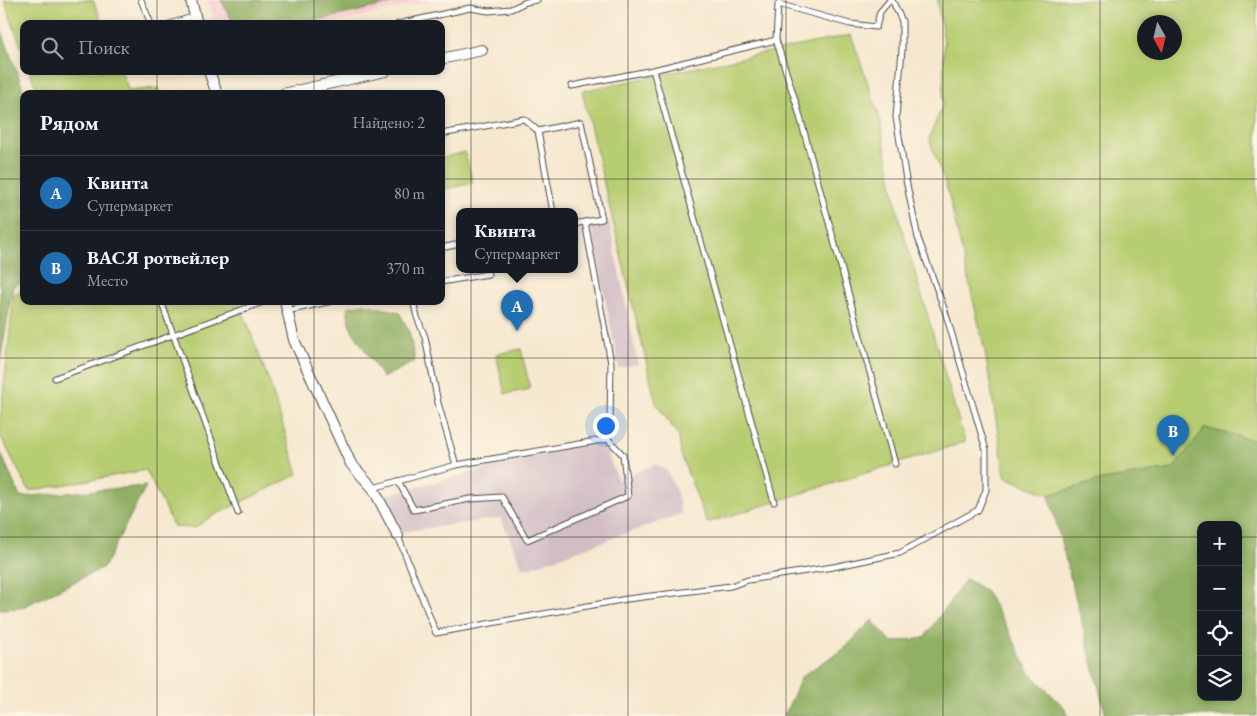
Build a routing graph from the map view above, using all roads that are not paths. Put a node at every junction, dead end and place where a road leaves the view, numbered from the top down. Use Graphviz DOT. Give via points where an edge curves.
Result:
graph roads {
  1 [pos="141,0"];
  2 [pos="191,0"];
  3 [pos="537,0"];
  4 [pos="891,0"];
  5 [pos="149,20"];
  6 [pos="196,20"];
  7 [pos="416,20"];
  8 [pos="776,40"];
  9 [pos="482,50"];
  10 [pos="445,58"];
  11 [pos="653,70"];
  12 [pos="210,75"];
  13 [pos="367,75"];
  14 [pos="572,86"];
  15 [pos="216,90"];
  16 [pos="301,90"];
  17 [pos="538,131"];
  18 [pos="445,133"];
  19 [pos="552,208"];
  20 [pos="585,222"];
  21 [pos="578,223"];
  22 [pos="488,274"];
  23 [pos="445,281"];
  24 [pos="162,305"];
  25 [pos="256,305"];
  26 [pos="414,305"];
  27 [pos="286,306"];
  28 [pos="172,337"];
  29 [pos="55,378"];
  30 [pos="608,440"];
  31 [pos="895,464"];
  32 [pos="456,465"];
  33 [pos="398,481"];
  34 [pos="373,488"];
  35 [pos="774,502"];
  36 [pos="238,513"];
  37 [pos="398,536"];
  1 -- 5 [label="lane"];
  2 -- 6 [label="street"];
  3 -- 7 [label="lane" via="511,9 489,11 470,8"];
  4 -- 8 [label="lane" via="880,12 876,27 850,24 778,4"];
  4 -- 37 [label="lane" via="902,21 896,117 918,238 945,310 986,450 986,490 978,510 900,553 871,560 436,633"];
  8 -- 11 [label="lane"];
  8 -- 31 [label="lane"];
  9 -- 10 [label="street"];
  11 -- 14 [label="lane"];
  11 -- 35 [label="lane"];
  12 -- 15 [label="street"];
  13 -- 16 [label="street"];
  17 -- 18 [label="lane" via="524,119"];
  17 -- 19 [label="lane"];
  17 -- 20 [label="lane" via="581,122 602,219"];
  20 -- 21 [label="lane"];
  20 -- 30 [label="lane" via="611,363"];
  22 -- 23 [label="lane"];
  24 -- 28 [label="lane"];
  25 -- 28 [label="lane"];
  26 -- 32 [label="lane" via="426,337 438,402"];
  27 -- 34 [label="street" via="294,340 351,464"];
  28 -- 29 [label="lane"];
  28 -- 36 [label="lane"];
  30 -- 32 [label="lane"];
  30 -- 33 [label="lane" via="623,455 628,496 528,540 502,497 470,499 414,510"];
  32 -- 33 [label="lane"];
  33 -- 34 [label="lane"];
  34 -- 37 [label="street"];
}
